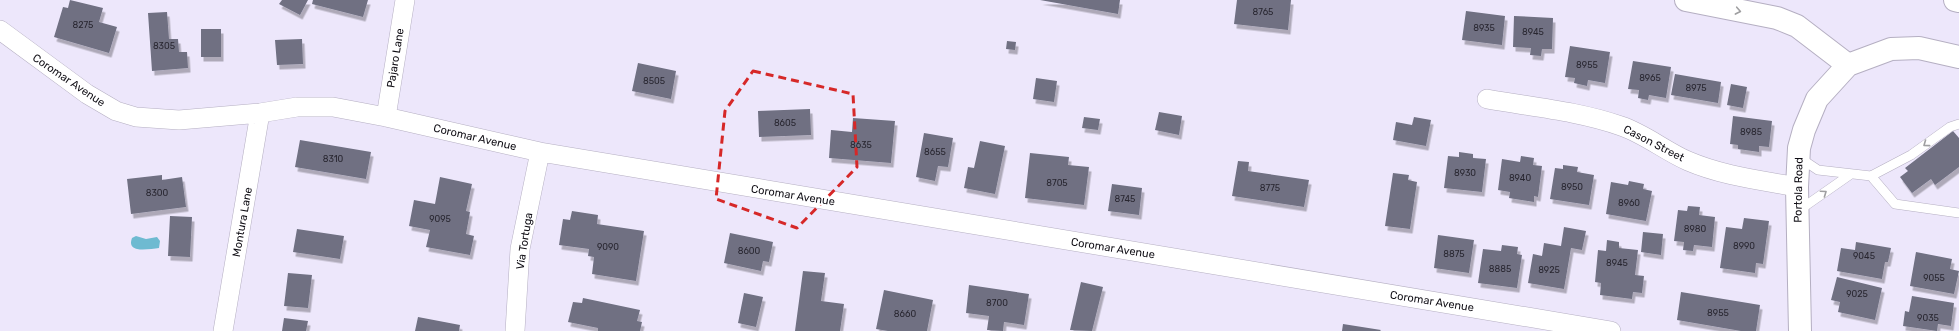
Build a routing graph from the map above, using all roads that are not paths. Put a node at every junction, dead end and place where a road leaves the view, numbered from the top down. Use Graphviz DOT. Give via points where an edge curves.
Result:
graph roads {
  1 [pos="404,0"];
  2 [pos="1686,0"];
  3 [pos="1955,0"];
  4 [pos="1959,1"];
  5 [pos="0,30"];
  6 [pos="1959,57"];
  7 [pos="1848,65"];
  8 [pos="1487,99"];
  9 [pos="260,113"];
  10 [pos="386,117"];
  11 [pos="1959,124"];
  12 [pos="540,152"];
  13 [pos="1799,157"];
  14 [pos="1851,174"];
  15 [pos="1871,176"];
  16 [pos="1797,187"];
  17 [pos="1798,212"];
  18 [pos="1959,213"];
  19 [pos="223,331"];
  20 [pos="515,331"];
  21 [pos="1611,331"];
  22 [pos="1800,331"];
  1 -- 10 [label="street, Pajaro Lane"];
  2 -- 7 [label="main road, one-way" via="1777,18 1797,26"];
  3 -- 4 [label="main road"];
  5 -- 9 [label="street, Coromar Avenue" via="87,94 116,111 136,117 173,120"];
  6 -- 7 [label="main road" via="1919,48 1891,49"];
  7 -- 13 [label="main road, Portola Road" via="1817,99 1804,130"];
  8 -- 16 [label="street, Cason Street" via="1591,117 1622,126 1710,170"];
  9 -- 10 [label="street, Coromar Avenue" via="315,106"];
  9 -- 19 [label="street, Montura Lane"];
  10 -- 12 [label="street, Coromar Avenue"];
  11 -- 15 [label="lane, one-way" via="1950,127 1911,155"];
  12 -- 20 [label="street, Via Tortuga" via="520,249"];
  12 -- 21 [label="street, Coromar Avenue"];
  13 -- 14 [label="lane" via="1818,170"];
  13 -- 16 [label="main road, Portola Road"];
  14 -- 15 [label="lane"];
  17 -- 14 [label="lane, one-way"];
  15 -- 18 [label="lane" via="1895,204"];
  16 -- 17 [label="main road, Portola Road"];
  17 -- 22 [label="main road, Portola Road"];
}
